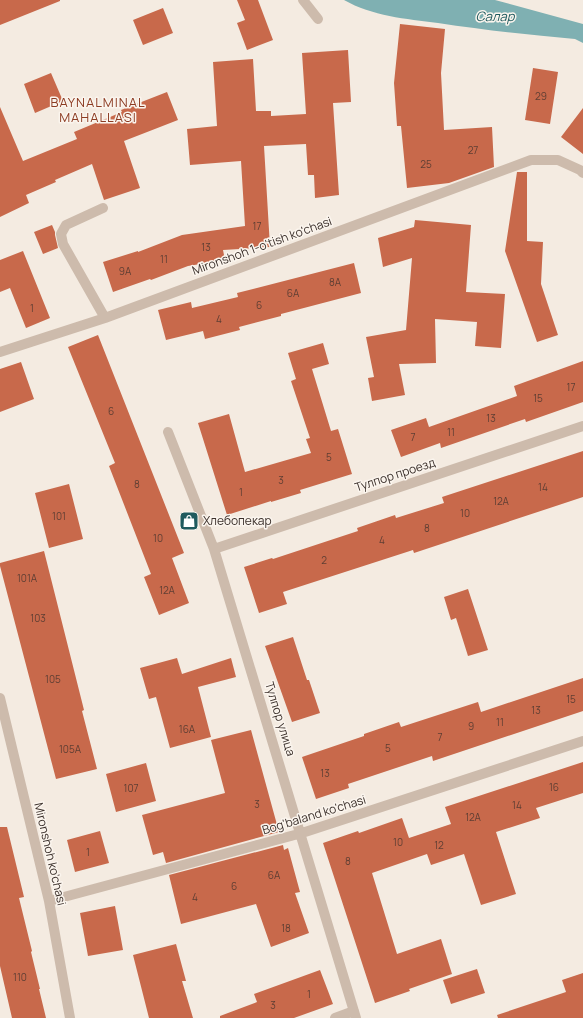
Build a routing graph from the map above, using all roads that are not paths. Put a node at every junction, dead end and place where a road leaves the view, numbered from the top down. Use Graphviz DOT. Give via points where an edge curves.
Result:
graph roads {
  1 [pos="302,0"];
  2 [pos="318,19"];
  3 [pos="583,173"];
  4 [pos="103,208"];
  5 [pos="105,318"];
  6 [pos="0,352"];
  7 [pos="583,426"];
  8 [pos="168,432"];
  9 [pos="214,549"];
  10 [pos="0,698"];
  11 [pos="583,741"];
  12 [pos="302,834"];
  13 [pos="49,901"];
  14 [pos="355,1014"];
  15 [pos="70,1018"];
  16 [pos="335,1018"];
  1 -- 2 [label="street"];
  3 -- 5 [label="street, Mironshoh 1-o'tish ko'chasi" via="558,160 531,160"];
  4 -- 5 [label="street" via="66,225 61,234 63,244"];
  5 -- 6 [label="street, Mironshoh 1-o'tish ko'chasi"];
  7 -- 9 [label="street, Тулпор проезд"];
  8 -- 9 [label="street, Тулпор улица"];
  9 -- 12 [label="street, Тулпор улица"];
  10 -- 13 [label="street, Mironshoh ko'chasi"];
  11 -- 12 [label="street, Bog'baland ko'chasi"];
  12 -- 13 [label="street, Bog'baland ko'chasi"];
  12 -- 14 [label="street, Тулпор улица"];
  13 -- 15 [label="street, Mironshoh ko'chasi"];
  14 -- 16 [label="street"];
}
